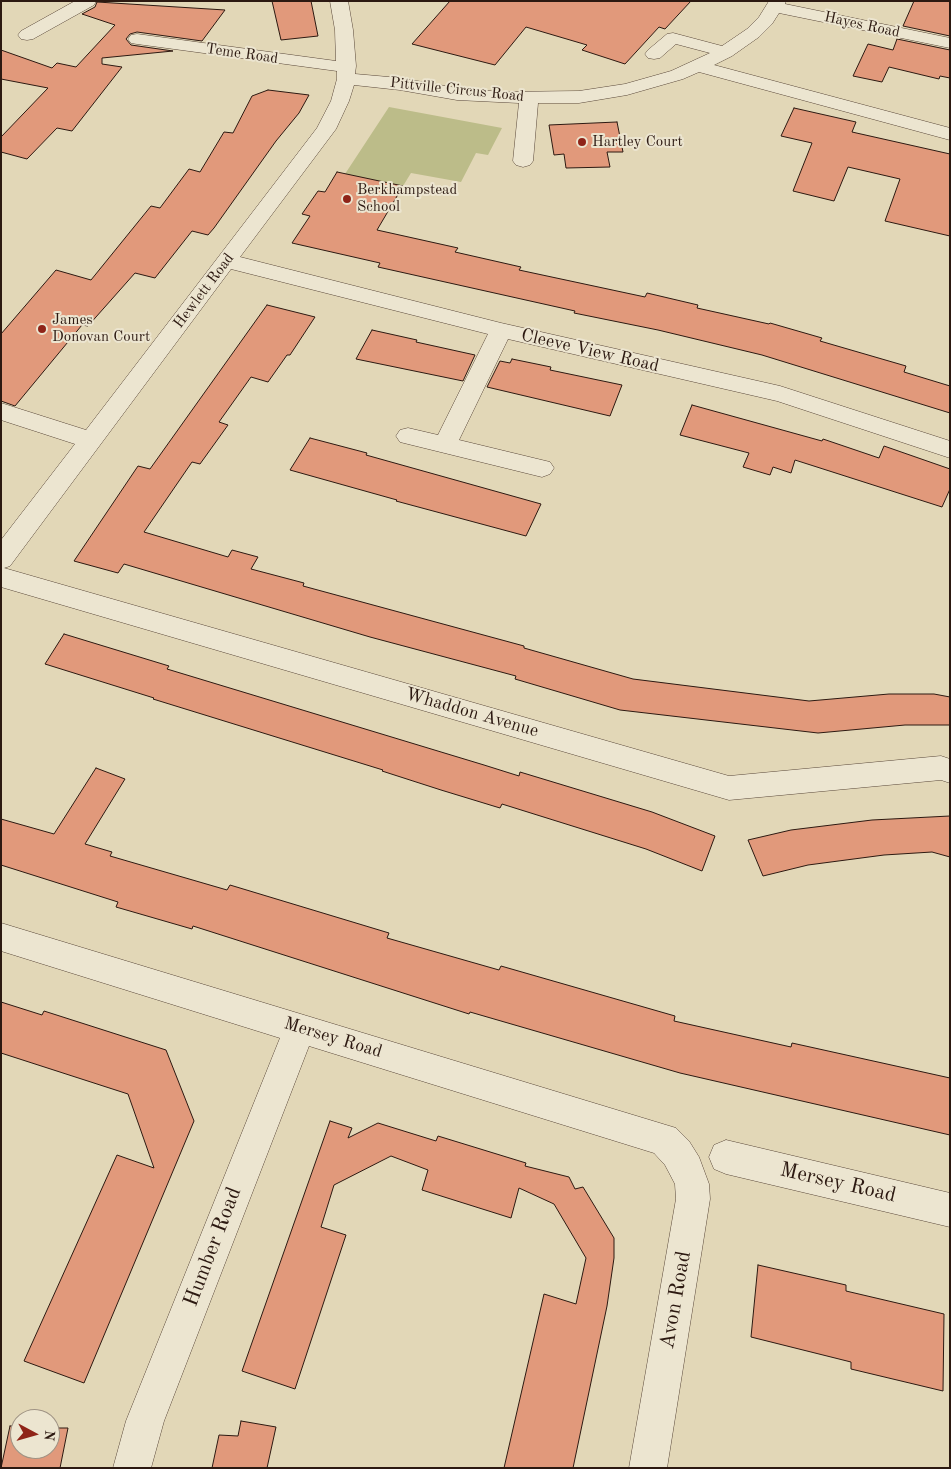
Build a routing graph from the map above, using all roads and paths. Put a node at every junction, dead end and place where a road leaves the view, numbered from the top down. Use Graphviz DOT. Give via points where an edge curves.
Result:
graph roads {
  1 [pos="88,1"];
  2 [pos="339,1"];
  3 [pos="777,4"];
  4 [pos="27,35"];
  5 [pos="137,39"];
  6 [pos="950,43"];
  7 [pos="726,52"];
  8 [pos="654,54"];
  9 [pos="698,66"];
  10 [pos="347,72"];
  11 [pos="528,98"];
  12 [pos="950,134"];
  13 [pos="523,161"];
  14 [pos="227,261"];
  15 [pos="501,330"];
  16 [pos="1,411"];
  17 [pos="408,436"];
  18 [pos="90,440"];
  19 [pos="444,445"];
  20 [pos="950,450"];
  21 [pos="542,468"];
  22 [pos="1,560"];
  23 [pos="1,577"];
  24 [pos="950,771"];
  25 [pos="1,937"];
  26 [pos="300,1028"];
  27 [pos="664,1140"];
  28 [pos="726,1157"];
  29 [pos="950,1210"];
  30 [pos="132,1468"];
  31 [pos="648,1468"];
  1 -- 4 [label="street"];
  2 -- 10 [label="street, Hewlett Road"];
  3 -- 6 [label="street, Hayes Road"];
  3 -- 7 [label="street, Pittville Circus Road" via="753,33"];
  5 -- 10 [label="street, Teme Road" via="332,66"];
  7 -- 8 [label="street" via="673,38"];
  7 -- 9 [label="street, Pittville Circus Road"];
  9 -- 11 [label="street, Pittville Circus Road" via="628,89 579,96"];
  9 -- 12 [label="street"];
  10 -- 11 [label="street, Pittville Circus Road" via="466,95"];
  10 -- 14 [label="street, Hewlett Road" via="340,101 326,129"];
  11 -- 13 [label="street"];
  14 -- 15 [label="street, Cleeve View Road"];
  14 -- 18 [label="street, Hewlett Road"];
  15 -- 19 [label="street"];
  15 -- 20 [label="street, Cleeve View Road" via="780,394"];
  16 -- 18 [label="street"];
  17 -- 19 [label="street"];
  18 -- 22 [label="street, Hewlett Road"];
  19 -- 21 [label="street"];
  23 -- 24 [label="street, Whaddon Avenue" via="729,788 941,768"];
  25 -- 26 [label="street, Mersey Road"];
  26 -- 27 [label="street, Mersey Road"];
  26 -- 30 [label="street, Humber Road" via="145,1421"];
  27 -- 31 [label="street, Avon Road" via="687,1169 693,1199"];
  28 -- 29 [label="street, Mersey Road"];
}
